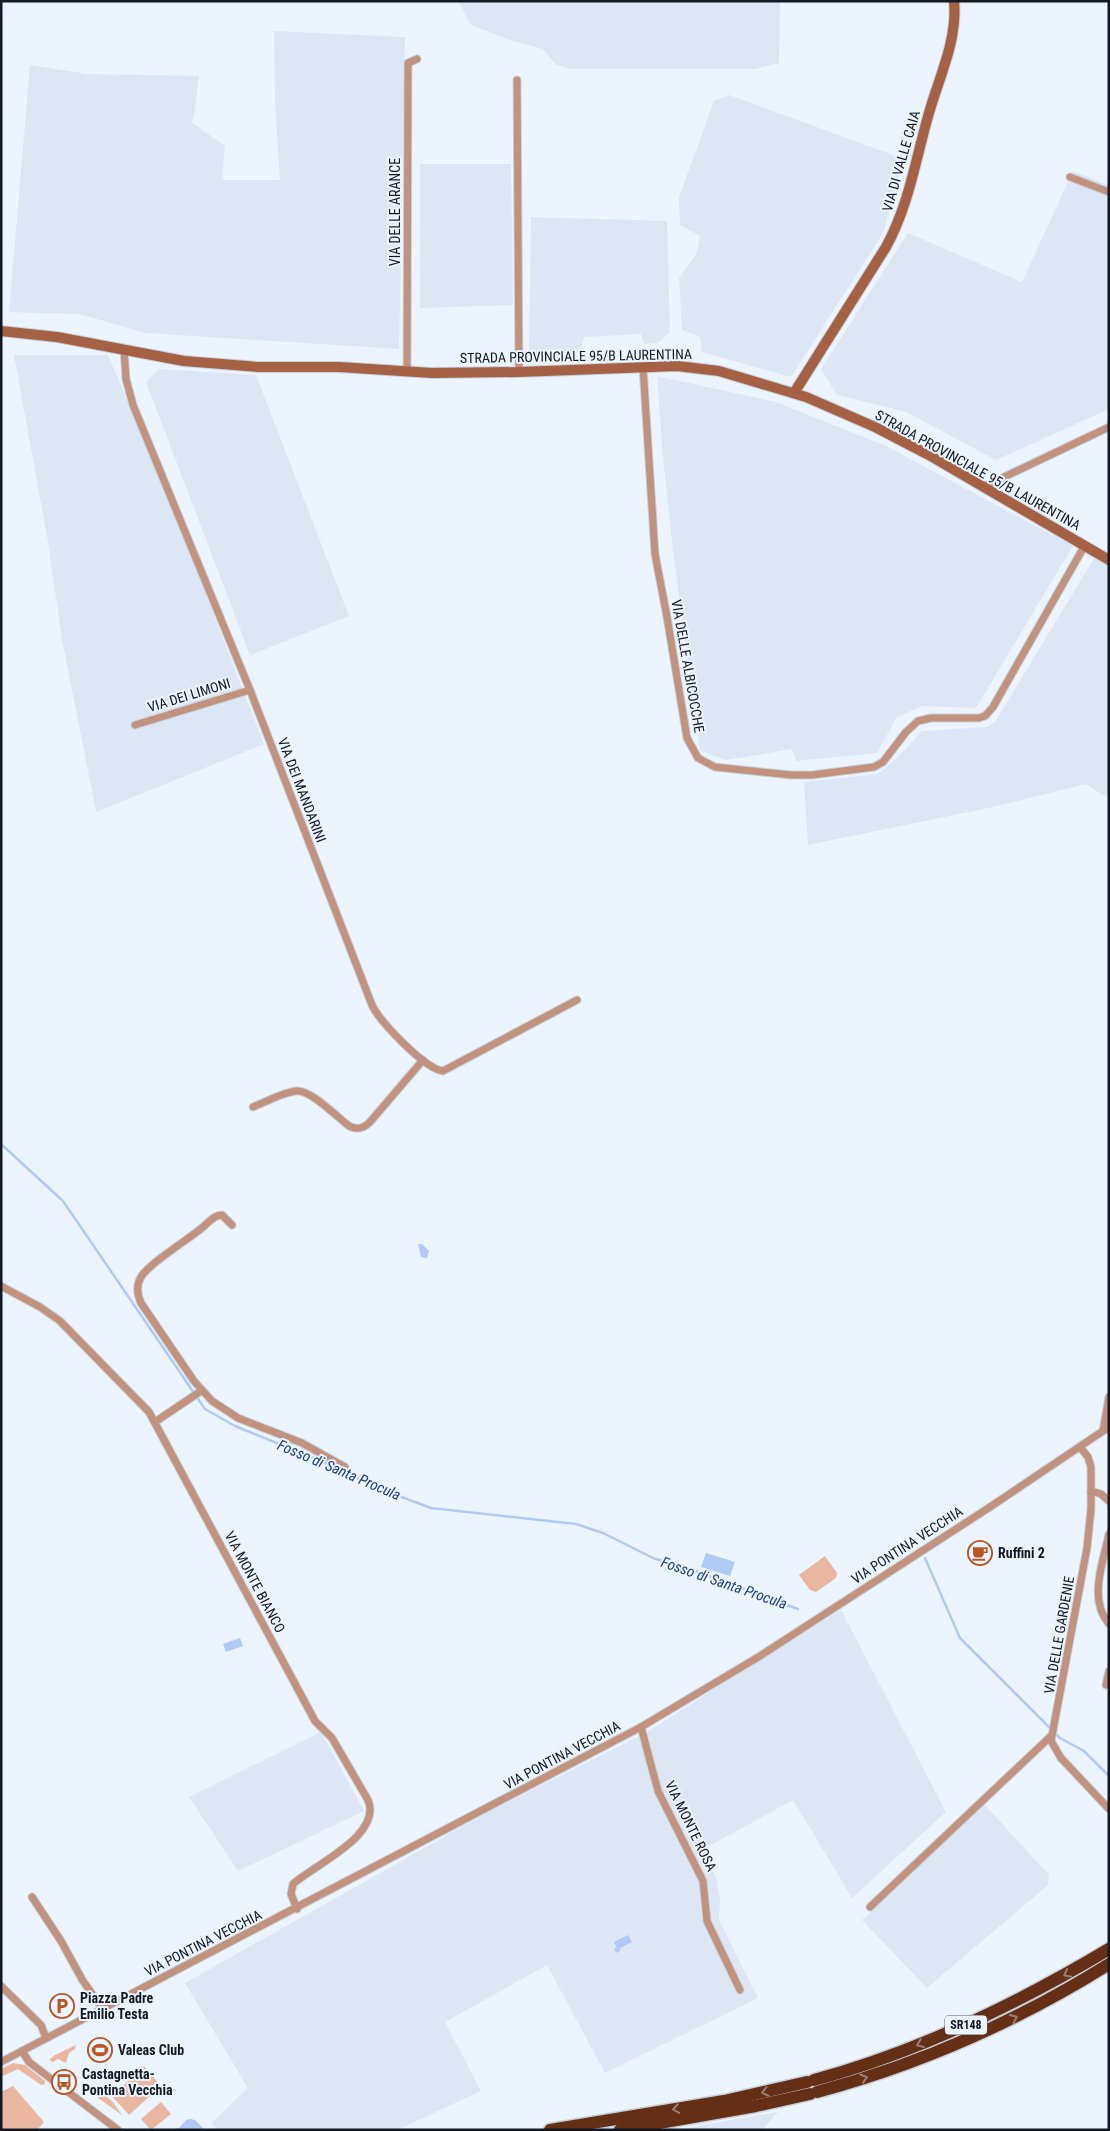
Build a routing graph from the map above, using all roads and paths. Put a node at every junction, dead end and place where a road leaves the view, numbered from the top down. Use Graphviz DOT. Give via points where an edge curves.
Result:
graph roads {
  1 [pos="954,1"];
  2 [pos="417,59"];
  3 [pos="517,80"];
  4 [pos="1070,177"];
  5 [pos="1108,189"];
  6 [pos="1,332"];
  7 [pos="124,350"];
  8 [pos="642,367"];
  9 [pos="407,372"];
  10 [pos="519,372"];
  11 [pos="794,393"];
  12 [pos="1109,427"];
  13 [pos="983,487"];
  14 [pos="1085,545"];
  15 [pos="1109,560"];
  16 [pos="250,690"];
  17 [pos="135,724"];
  18 [pos="577,1000"];
  19 [pos="423,1060"];
  20 [pos="253,1107"];
  21 [pos="232,1225"];
  22 [pos="1,1286"];
  23 [pos="201,1390"];
  24 [pos="1109,1396"];
  25 [pos="155,1422"];
  26 [pos="1106,1429"];
  27 [pos="1080,1447"];
  28 [pos="345,1467"];
  29 [pos="1091,1491"];
  30 [pos="1109,1501"];
  31 [pos="1109,1534"];
  32 [pos="1109,1624"];
  33 [pos="1109,1671"];
  34 [pos="1106,1685"];
  35 [pos="641,1727"];
  36 [pos="1051,1736"];
  37 [pos="1109,1810"];
  38 [pos="32,1897"];
  39 [pos="870,1906"];
  40 [pos="297,1909"];
  41 [pos="1109,1949"];
  42 [pos="1109,1964"];
  43 [pos="1,1986"];
  44 [pos="740,1990"];
  45 [pos="103,2009"];
  46 [pos="46,2038"];
  47 [pos="22,2051"];
  48 [pos="1,2062"];
  49 [pos="812,2087"];
  50 [pos="726,2106"];
  51 [pos="118,2130"];
  52 [pos="550,2130"];
  53 [pos="620,2130"];
  1 -- 11 [label="main road, VIA DI VALLE CAIA" via="951,43 898,222 886,247"];
  2 -- 9 [label="street, VIA DELLE ARANCE" via="408,63"];
  3 -- 10 [label="street"];
  4 -- 5 [label="street"];
  6 -- 7 [label="main road, STRADA PROVINCIALE 95/B LAURENTINA"];
  7 -- 9 [label="main road, STRADA PROVINCIALE 95/B LAURENTINA" via="231,366 339,367"];
  7 -- 16 [label="street, VIA DEI MANDARINI" via="126,379 133,405"];
  8 -- 10 [label="main road, STRADA PROVINCIALE 95/B LAURENTINA"];
  8 -- 11 [label="main road, STRADA PROVINCIALE 95/B LAURENTINA" via="680,366 719,371"];
  8 -- 14 [label="street, VIA DELLE ALBICOCCHE" via="657,564 687,738 698,758 710,766 802,776 869,769 880,764 918,721 983,717 993,707"];
  9 -- 10 [label="main road, STRADA PROVINCIALE 95/B LAURENTINA"];
  11 -- 13 [label="main road, STRADA PROVINCIALE 95/B LAURENTINA" via="880,430"];
  12 -- 13 [label="street"];
  13 -- 14 [label="main road, STRADA PROVINCIALE 95/B LAURENTINA"];
  14 -- 15 [label="main road, STRADA PROVINCIALE 95/B LAURENTINA"];
  16 -- 17 [label="street, VIA DEI LIMONI"];
  16 -- 19 [label="street, VIA DEI MANDARINI" via="373,1008 386,1027"];
  18 -- 19 [label="street, VIA DEI MANDARINI" via="448,1070 438,1070"];
  19 -- 20 [label="street" via="362,1128 349,1126 301,1091"];
  21 -- 23 [label="street" via="222,1215 216,1216 146,1270 138,1286 143,1306"];
  22 -- 25 [label="street, VIA MONTE BIANCO" via="62,1323 144,1406"];
  23 -- 25 [label="street"];
  23 -- 28 [label="street" via="238,1418 302,1443"];
  24 -- 26 [label="street"];
  25 -- 40 [label="street, VIA MONTE BIANCO" via="315,1721 334,1741 370,1805 368,1824 358,1836 293,1884 290,1892"];
  26 -- 27 [label="street, VIA PONTINA VECCHIA"];
  27 -- 29 [label="street, VIA DELLE GARDENIE" via="1090,1461"];
  27 -- 35 [label="street, VIA PONTINA VECCHIA" via="760,1656"];
  29 -- 30 [label="street"];
  29 -- 36 [label="street, VIA DELLE GARDENIE" via="1087,1548"];
  31 -- 32 [label="street" via="1098,1600 1100,1613"];
  33 -- 34 [label="street"];
  35 -- 40 [label="street, VIA PONTINA VECCHIA"];
  35 -- 44 [label="street, VIA MONTE ROSA" via="661,1798 703,1881 708,1923"];
  36 -- 37 [label="street" via="1061,1758"];
  36 -- 39 [label="street"];
  38 -- 45 [label="street"];
  40 -- 45 [label="street, VIA PONTINA VECCHIA"];
  41 -- 49 [label="highway, SR148, one-way" via="1035,1991 956,2029"];
  49 -- 42 [label="highway, SR148, one-way" via="897,2067 979,2034 1041,2005"];
  43 -- 46 [label="street" via="41,2025"];
  45 -- 46 [label="street, VIA PONTINA VECCHIA"];
  46 -- 47 [label="street, VIA PONTINA VECCHIA"];
  47 -- 48 [label="street, VIA PONTINA VECCHIA"];
  47 -- 51 [label="street" via="29,2062"];
  49 -- 50 [label="highway, SR148"];
  50 -- 52 [label="highway, one-way"];
  50 -- 53 [label="highway"];
}
